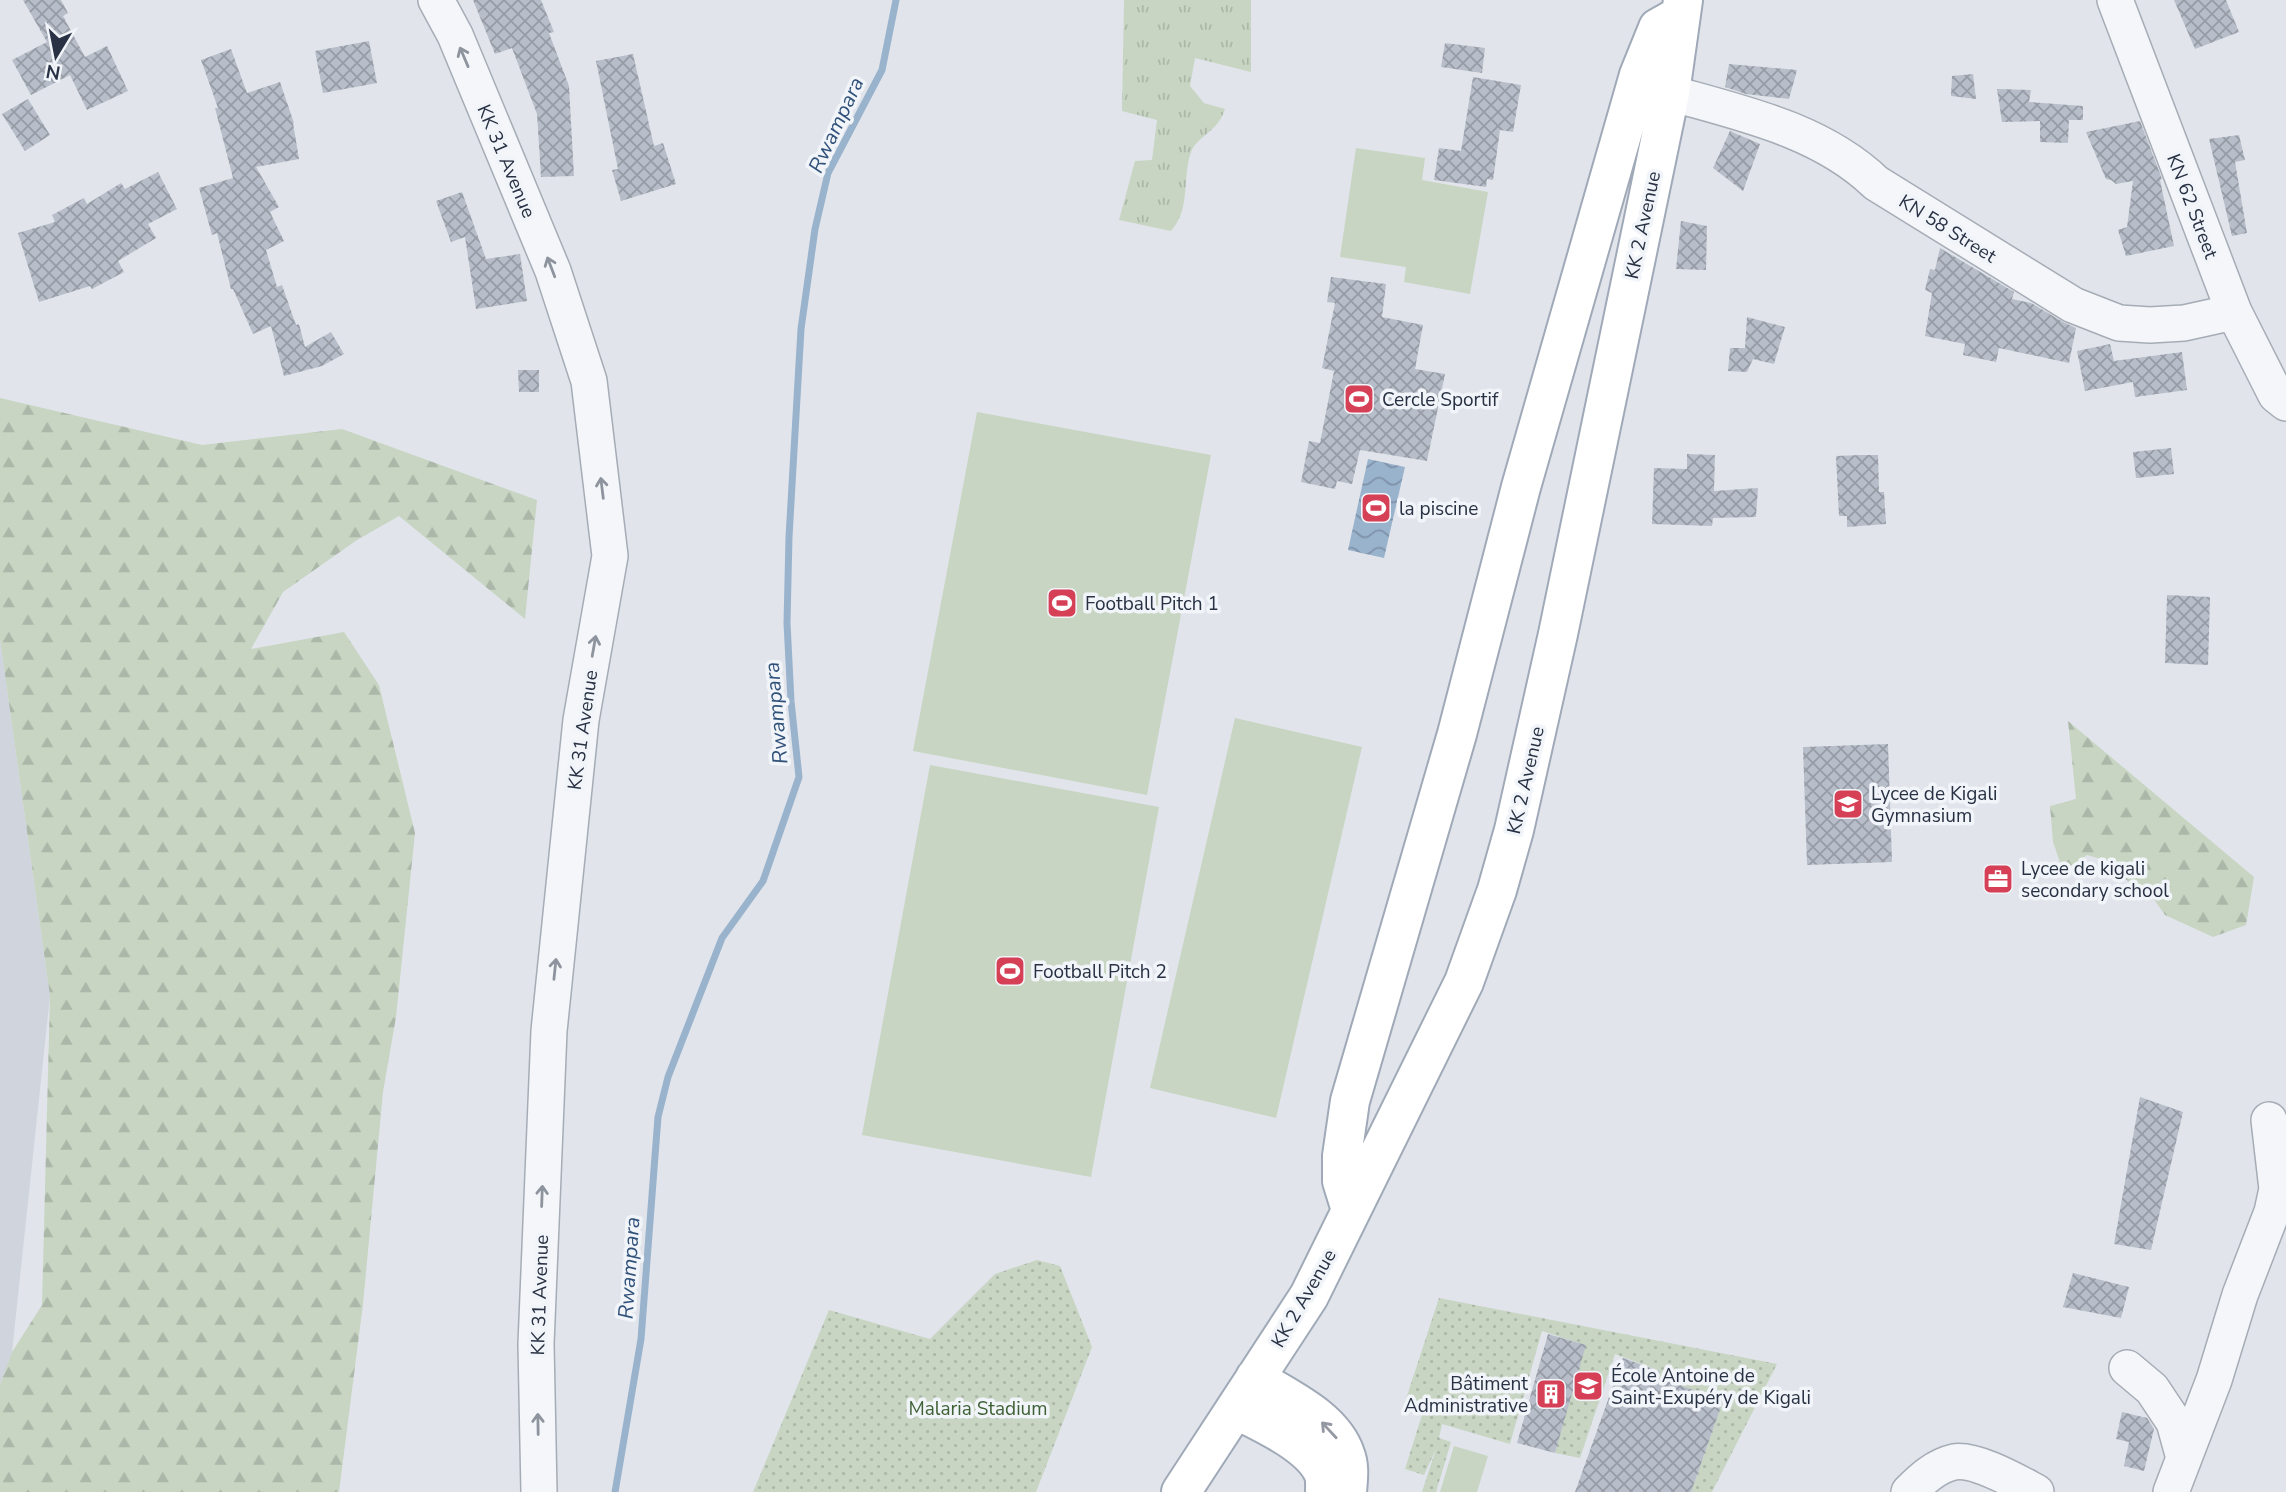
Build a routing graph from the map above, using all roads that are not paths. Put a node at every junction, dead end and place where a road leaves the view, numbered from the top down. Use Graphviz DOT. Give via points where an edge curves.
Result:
graph roads {
  1 [pos="436,0"];
  2 [pos="2115,0"];
  3 [pos="1682,8"];
  4 [pos="1670,93"];
  5 [pos="2234,312"];
  6 [pos="2286,404"];
  7 [pos="2269,1120"];
  8 [pos="1351,1210"];
  9 [pos="2127,1368"];
  10 [pos="1245,1393"];
  11 [pos="2184,1458"];
  12 [pos="539,1492"];
  13 [pos="1181,1492"];
  14 [pos="1325,1492"];
  15 [pos="1347,1492"];
  16 [pos="1909,1492"];
  17 [pos="2036,1492"];
  18 [pos="2171,1492"];
  12 -- 1 [label="street, KK 31 Avenue, one-way" via="536,1344 549,1031 581,720 610,556 589,381 553,271"];
  2 -- 5 [label="street, KN 62 Street"];
  3 -- 4 [label="main road, KK 2 Avenue"];
  3 -- 8 [label="main road" via="1658,28 1639,75 1350,1101 1342,1181"];
  4 -- 5 [label="street, KN 58 Street" via="1806,136 2073,305 2119,323 2184,323"];
  4 -- 8 [label="main road, KK 2 Avenue" via="1558,634 1497,890 1464,982"];
  5 -- 6 [label="street, KN 62 Street" via="2276,395"];
  7 -- 11 [label="street" via="2277,1189 2272,1212"];
  8 -- 10 [label="main road, KK 2 Avenue" via="1309,1296"];
  9 -- 11 [label="street" via="2152,1389 2174,1422"];
  10 -- 13 [label="main road, KK 2 Avenue"];
  10 -- 14 [label="main road" via="1274,1429 1307,1452 1324,1473"];
  15 -- 10 [label="main road, one-way" via="1348,1469 1341,1443 1322,1423 1301,1406"];
  11 -- 18 [label="street"];
  16 -- 17 [label="street" via="1925,1476 1956,1462 1985,1467"];
}
